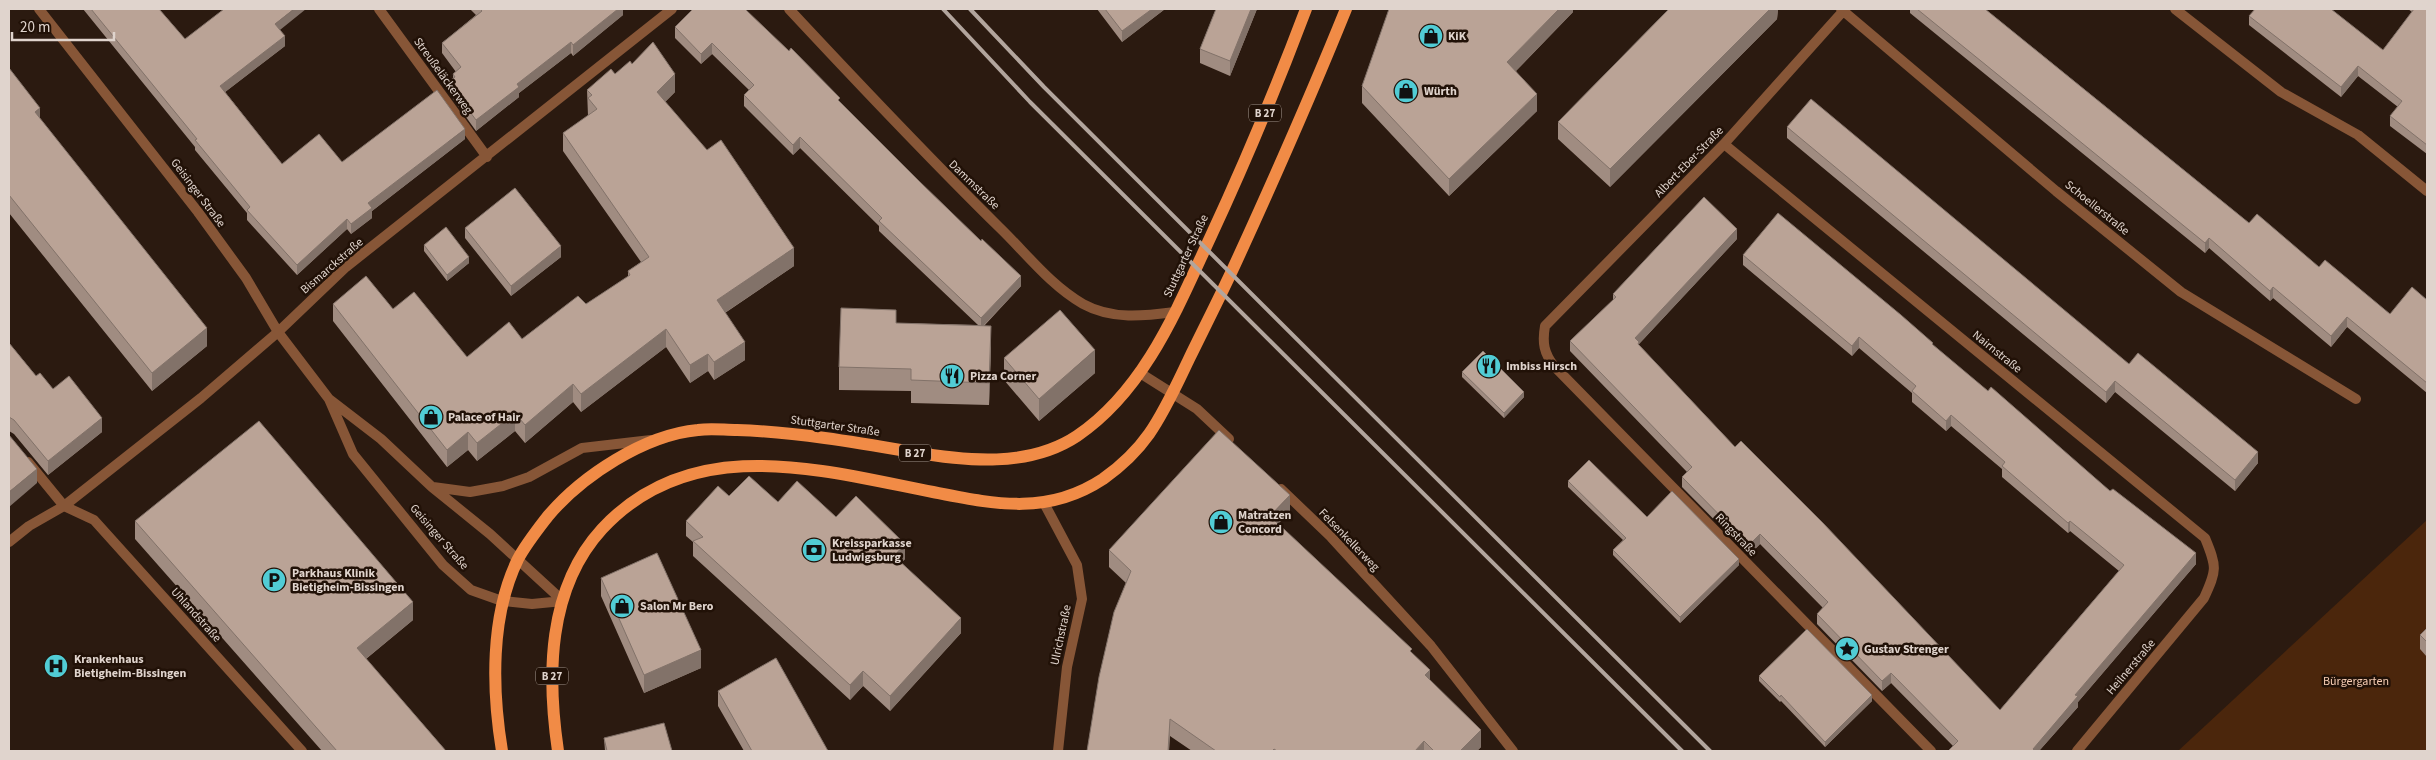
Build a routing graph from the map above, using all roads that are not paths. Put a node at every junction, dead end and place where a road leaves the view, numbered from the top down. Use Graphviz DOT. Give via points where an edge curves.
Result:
graph roads {
  1 [pos="39,9"];
  2 [pos="378,9"];
  3 [pos="672,9"];
  4 [pos="789,9"];
  5 [pos="1306,9"];
  6 [pos="1346,9"];
  7 [pos="2175,9"];
  8 [pos="1843,10"];
  9 [pos="1724,144"];
  10 [pos="487,157"];
  11 [pos="2427,191"];
  12 [pos="1175,312"];
  13 [pos="1545,326"];
  14 [pos="278,332"];
  15 [pos="1140,373"];
  16 [pos="1172,393"];
  17 [pos="329,398"];
  18 [pos="2356,399"];
  19 [pos="662,438"];
  20 [pos="1238,448"];
  21 [pos="21,453"];
  22 [pos="1274,482"];
  23 [pos="432,487"];
  24 [pos="1044,503"];
  25 [pos="64,506"];
  26 [pos="9,542"];
  27 [pos="518,560"];
  28 [pos="2204,598"];
  29 [pos="502,601"];
  30 [pos="563,601"];
  31 [pos="302,751"];
  32 [pos="502,751"];
  33 [pos="558,751"];
  34 [pos="1058,751"];
  35 [pos="1513,751"];
  36 [pos="1930,751"];
  37 [pos="2077,751"];
  1 -- 14 [label="street, Geisinger Straße" via="198,212 246,278"];
  2 -- 10 [label="street, Streußeläckerweg"];
  3 -- 10 [label="street, Bismarckstraße"];
  4 -- 12 [label="street, Dammstraße" via="919,149 1055,284 1084,304 1121,316"];
  5 -- 12 [label="main road, Stuttgarter Straße / B 27" via="1253,143"];
  6 -- 16 [label="main road, B 27" via="1235,264"];
  7 -- 11 [label="street" via="2281,92 2358,136"];
  8 -- 9 [label="street, Albert-Eber-Straße"];
  8 -- 18 [label="street, Schoellerstraße" via="2056,191 2181,292"];
  9 -- 13 [label="street, Albert-Eber-Straße"];
  9 -- 28 [label="street, Nairnstraße" via="2205,538 2214,559 2214,576"];
  10 -- 14 [label="street, Bismarckstraße" via="346,267"];
  12 -- 15 [label="main road, Stuttgarter Straße / B 27"];
  13 -- 36 [label="street, Ringstraße" via="1542,341 1546,356 1554,366"];
  14 -- 17 [label="street, Geisinger Straße"];
  14 -- 25 [label="street, Bismarckstraße"];
  15 -- 16 [label="street"];
  15 -- 19 [label="main road, Stuttgarter Straße / B 27" via="1102,415 1076,436 1048,450 1018,457 945,458 766,431 697,430"];
  16 -- 20 [label="street" via="1197,409"];
  16 -- 24 [label="main road, B 27" via="1149,434 1127,459 1103,479 1079,492"];
  17 -- 23 [label="street, Geisinger Straße" via="381,439"];
  17 -- 29 [label="street, Geisinger Straße" via="353,454 443,565 471,590"];
  19 -- 23 [label="street" via="582,448 529,477 503,486 470,492"];
  19 -- 27 [label="main road, Stuttgarter Straße / B 27" via="623,456 570,494 543,523"];
  21 -- 25 [label="street"];
  22 -- 35 [label="street, Felsenkellerweg" via="1331,537 1431,646"];
  23 -- 27 [label="street, Geisinger Straße"];
  24 -- 30 [label="main road, B 27" via="1017,506 984,502 798,469 714,468 684,475 632,500 584,554"];
  24 -- 34 [label="street, Ulrichstraße" via="1077,565 1082,599 1067,667"];
  25 -- 26 [label="street, Bismarckstraße"];
  25 -- 31 [label="street, Uhlandstraße" via="94,520"];
  27 -- 29 [label="main road, Stuttgarter Straße / B 27"];
  27 -- 30 [label="street, Geisinger Straße"];
  28 -- 37 [label="street, Heilnerstraße"];
  29 -- 30 [label="street, Geisinger Straße" via="532,604"];
  29 -- 32 [label="main road, Stuttgarter Straße / B 27" via="497,652 497,702"];
  30 -- 33 [label="main road, B 27" via="556,625 552,665"];
}
